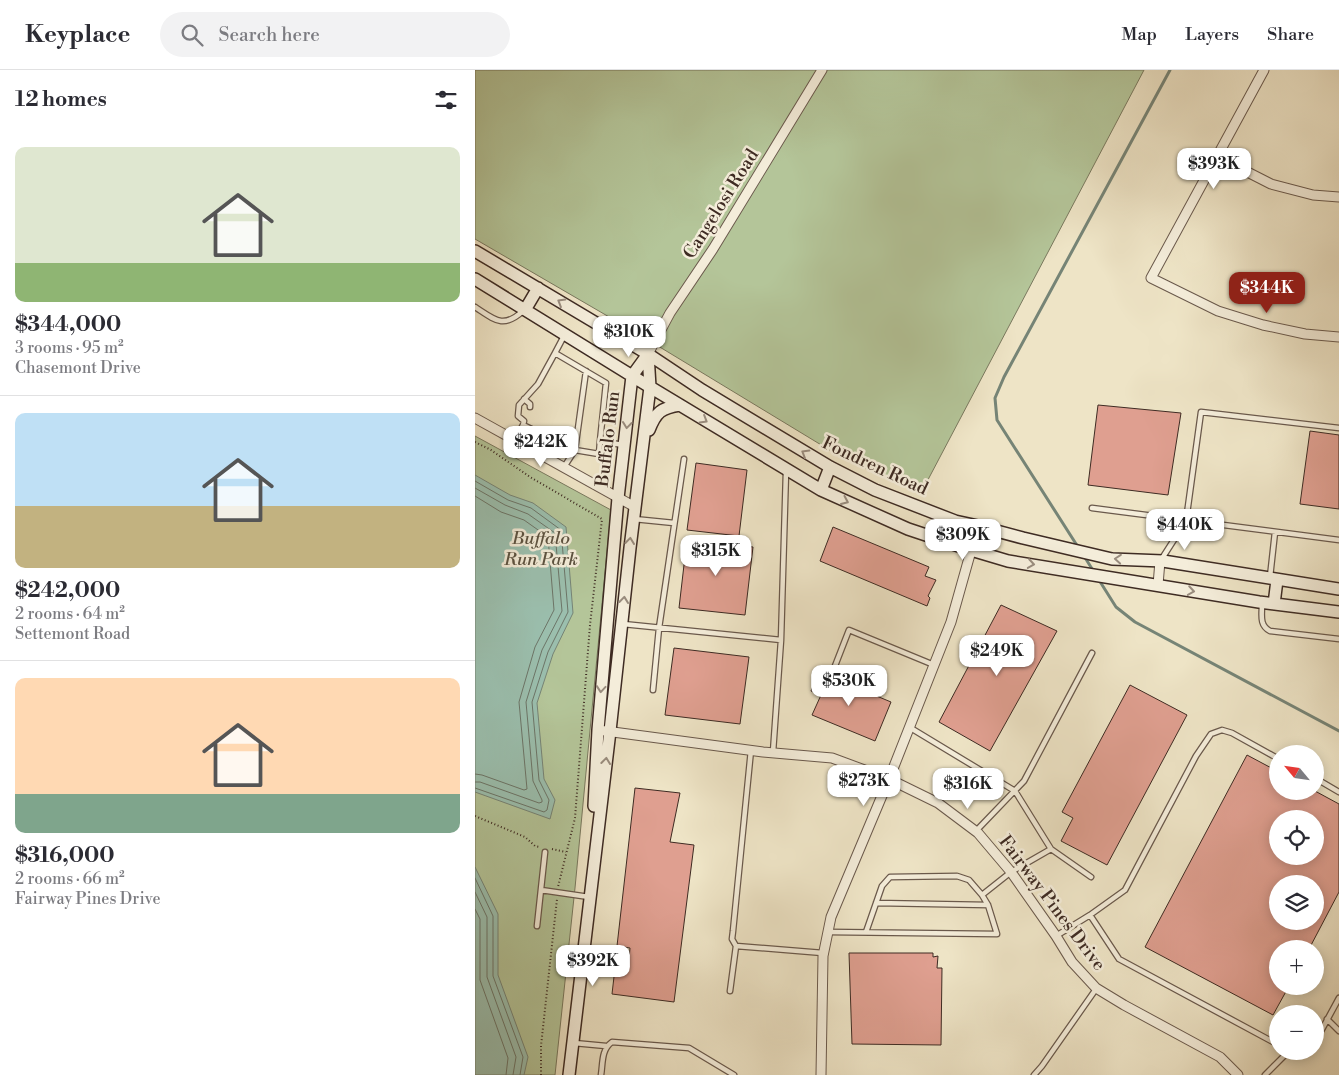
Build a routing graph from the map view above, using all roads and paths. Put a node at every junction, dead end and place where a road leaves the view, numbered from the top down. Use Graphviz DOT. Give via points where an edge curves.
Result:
graph roads {
  1 [pos="822,70"];
  2 [pos="1264,70"];
  3 [pos="1218,157"];
  4 [pos="1339,197"];
  5 [pos="475,251"];
  6 [pos="475,279"];
  7 [pos="538,288"];
  8 [pos="475,307"];
  9 [pos="525,310"];
  10 [pos="565,335"];
  11 [pos="1339,337"];
  12 [pos="555,353"];
  13 [pos="648,354"];
  14 [pos="586,371"];
  15 [pos="633,376"];
  16 [pos="650,388"];
  17 [pos="524,399"];
  18 [pos="680,405"];
  19 [pos="530,407"];
  20 [pos="529,417"];
  21 [pos="475,418"];
  22 [pos="579,418"];
  23 [pos="585,419"];
  24 [pos="523,423"];
  25 [pos="1339,428"];
  26 [pos="577,433"];
  27 [pos="583,433"];
  28 [pos="515,440"];
  29 [pos="601,441"];
  30 [pos="475,442"];
  31 [pos="625,445"];
  32 [pos="643,448"];
  33 [pos="575,450"];
  34 [pos="683,459"];
  35 [pos="563,467"];
  36 [pos="830,467"];
  37 [pos="786,469"];
  38 [pos="821,490"];
  39 [pos="618,498"];
  40 [pos="635,507"];
  41 [pos="1092,508"];
  42 [pos="633,519"];
  43 [pos="1187,521"];
  44 [pos="674,523"];
  45 [pos="978,526"];
  46 [pos="1275,532"];
  47 [pos="1339,540"];
  48 [pos="971,550"];
  49 [pos="1160,561"];
  50 [pos="1273,579"];
  51 [pos="1158,585"];
  52 [pos="1339,589"];
  53 [pos="1268,603"];
  54 [pos="1339,612"];
  55 [pos="621,624"];
  56 [pos="659,628"];
  57 [pos="1339,639"];
  58 [pos="781,640"];
  59 [pos="1092,652"];
  60 [pos="934,666"];
  61 [pos="833,671"];
  62 [pos="653,690"];
  63 [pos="909,727"];
  64 [pos="598,730"];
  65 [pos="610,731"];
  66 [pos="751,750"];
  67 [pos="773,753"];
  68 [pos="1269,753"];
  69 [pos="889,779"];
  70 [pos="1324,783"];
  71 [pos="1015,790"];
  72 [pos="1339,792"];
  73 [pos="475,816"];
  74 [pos="975,831"];
  75 [pos="1051,848"];
  76 [pos="551,849"];
  77 [pos="544,850"];
  78 [pos="566,852"];
  79 [pos="1011,872"];
  80 [pos="1091,877"];
  81 [pos="541,890"];
  82 [pos="557,893"];
  83 [pos="982,895"];
  84 [pos="590,897"];
  85 [pos="876,903"];
  86 [pos="988,905"];
  87 [pos="1090,915"];
  88 [pos="537,926"];
  89 [pos="828,932"];
  90 [pos="866,932"];
  91 [pos="1056,936"];
  92 [pos="736,946"];
  93 [pos="823,952"];
  94 [pos="1096,988"];
  95 [pos="730,991"];
  96 [pos="1339,998"];
  97 [pos="1327,1019"];
  98 [pos="1324,1025"];
  99 [pos="1339,1031"];
  100 [pos="1269,1040"];
  101 [pos="573,1043"];
  102 [pos="606,1046"];
  103 [pos="1279,1060"];
  104 [pos="541,1075"];
  105 [pos="569,1075"];
  106 [pos="601,1075"];
  107 [pos="734,1075"];
  108 [pos="821,1075"];
  109 [pos="1034,1075"];
  110 [pos="1238,1075"];
  111 [pos="1265,1075"];
  1 -- 13 [label="street, Cangelosi Road" via="713,249 669,313"];
  2 -- 3 [label="street"];
  3 -- 4 [label="street" via="1271,184 1313,195"];
  3 -- 11 [label="street" via="1151,278 1218,311 1263,326"];
  5 -- 7 [label="main road, Fondren Road"];
  6 -- 9 [label="main road"];
  7 -- 9 [label="main road"];
  13 -- 7 [label="main road, Fondren Road, one-way"];
  8 -- 9 [label="lane" via="508,322"];
  9 -- 10 [label="main road"];
  10 -- 12 [label="lane"];
  10 -- 15 [label="main road"];
  12 -- 14 [label="lane"];
  12 -- 17 [label="lane"];
  13 -- 15 [label="main road, Buffalo Run"];
  13 -- 16 [label="main road, Buffalo Run"];
  36 -- 13 [label="main road, Fondren Road, one-way"];
  14 -- 22 [label="lane" via="586,394"];
  14 -- 29 [label="lane" via="606,384 598,435"];
  15 -- 16 [label="main road"];
  15 -- 31 [label="main road, Buffalo Run, one-way"];
  16 -- 18 [label="main road"];
  16 -- 32 [label="main road, Buffalo Run"];
  17 -- 19 [label="lane"];
  17 -- 24 [label="lane" via="519,405 518,416"];
  18 -- 32 [label="main road" via="663,408 656,415"];
  18 -- 37 [label="main road, one-way"];
  20 -- 24 [label="lane"];
  21 -- 28 [label="street"];
  22 -- 23 [label="lane"];
  22 -- 26 [label="lane"];
  24 -- 28 [label="lane"];
  24 -- 33 [label="lane"];
  25 -- 43 [label="lane" via="1201,412"];
  26 -- 27 [label="lane"];
  26 -- 33 [label="lane"];
  28 -- 35 [label="street"];
  29 -- 31 [label="lane"];
  29 -- 33 [label="lane" via="599,454"];
  30 -- 78 [label="path" via="602,519 575,818"];
  31 -- 39 [label="main road, Buffalo Run"];
  32 -- 40 [label="main road, Buffalo Run"];
  33 -- 35 [label="lane"];
  34 -- 44 [label="lane"];
  35 -- 39 [label="street"];
  36 -- 38 [label="main road"];
  36 -- 45 [label="main road, Fondren Road" via="875,490 955,522"];
  37 -- 38 [label="main road"];
  37 -- 58 [label="lane"];
  38 -- 48 [label="main road, one-way" via="908,529"];
  39 -- 40 [label="street"];
  39 -- 64 [label="main road, Buffalo Run, one-way"];
  40 -- 42 [label="main road, Buffalo Run"];
  41 -- 43 [label="lane"];
  42 -- 44 [label="lane"];
  55 -- 42 [label="main road, Buffalo Run, one-way"];
  43 -- 46 [label="lane"];
  43 -- 49 [label="lane"];
  44 -- 56 [label="lane"];
  45 -- 48 [label="street"];
  49 -- 45 [label="main road, Fondren Road, one-way" via="1112,559"];
  46 -- 47 [label="lane"];
  46 -- 50 [label="lane"];
  48 -- 51 [label="main road, one-way" via="1008,561"];
  48 -- 60 [label="street" via="951,622"];
  49 -- 50 [label="main road, Fondren Road"];
  49 -- 51 [label="street"];
  50 -- 52 [label="main road, Fondren Road"];
  50 -- 53 [label="main road"];
  51 -- 53 [label="main road, one-way"];
  53 -- 54 [label="main road"];
  53 -- 57 [label="lane" via="1261,620 1266,629"];
  55 -- 56 [label="lane"];
  55 -- 65 [label="main road, Buffalo Run"];
  56 -- 58 [label="lane"];
  56 -- 62 [label="lane"];
  58 -- 67 [label="lane"];
  59 -- 71 [label="lane" via="1024,781"];
  60 -- 61 [label="lane" via="849,630"];
  60 -- 63 [label="street"];
  63 -- 69 [label="street"];
  63 -- 71 [label="lane"];
  64 -- 65 [label="street, Fairway Pines Drive"];
  64 -- 84 [label="main road, Buffalo Run"];
  65 -- 66 [label="street, Fairway Pines Drive"];
  84 -- 65 [label="main road, Buffalo Run, one-way"];
  66 -- 67 [label="street, Fairway Pines Drive"];
  66 -- 92 [label="lane" via="732,939"];
  67 -- 69 [label="street, Fairway Pines Drive" via="831,758"];
  68 -- 87 [label="lane" via="1233,733 1222,730 1211,734 1196,756 1125,890"];
  69 -- 74 [label="street, Fairway Pines Drive" via="938,803"];
  69 -- 89 [label="street" via="831,917"];
  70 -- 72 [label="lane"];
  71 -- 74 [label="lane"];
  71 -- 75 [label="lane"];
  73 -- 77 [label="path" via="525,837"];
  74 -- 79 [label="street, Fairway Pines Drive"];
  75 -- 79 [label="lane"];
  75 -- 80 [label="lane"];
  76 -- 78 [label="path"];
  77 -- 81 [label="lane"];
  78 -- 82 [label="path"];
  79 -- 83 [label="lane"];
  79 -- 91 [label="street, Fairway Pines Drive"];
  81 -- 82 [label="lane"];
  81 -- 88 [label="lane"];
  82 -- 84 [label="lane"];
  82 -- 104 [label="path" via="541,1046"];
  83 -- 85 [label="lane" via="969,880 957,876 890,877 882,886"];
  83 -- 86 [label="lane"];
  84 -- 101 [label="main road, Buffalo Run"];
  85 -- 86 [label="lane"];
  85 -- 90 [label="lane"];
  86 -- 90 [label="lane" via="997,934"];
  87 -- 91 [label="lane"];
  87 -- 100 [label="lane" via="1119,959"];
  89 -- 90 [label="lane"];
  89 -- 93 [label="street"];
  91 -- 94 [label="street, Fairway Pines Drive" via="1072,962"];
  92 -- 93 [label="lane"];
  92 -- 95 [label="lane"];
  93 -- 108 [label="street"];
  94 -- 109 [label="lane"];
  94 -- 110 [label="street, Fairway Pines Drive" via="1220,1057"];
  96 -- 97 [label="lane"];
  97 -- 98 [label="lane"];
  97 -- 99 [label="lane"];
  101 -- 102 [label="lane"];
  101 -- 105 [label="main road, Buffalo Run"];
  102 -- 106 [label="lane"];
  102 -- 107 [label="lane" via="612,1042 689,1048"];
  103 -- 111 [label="lane"];
}
